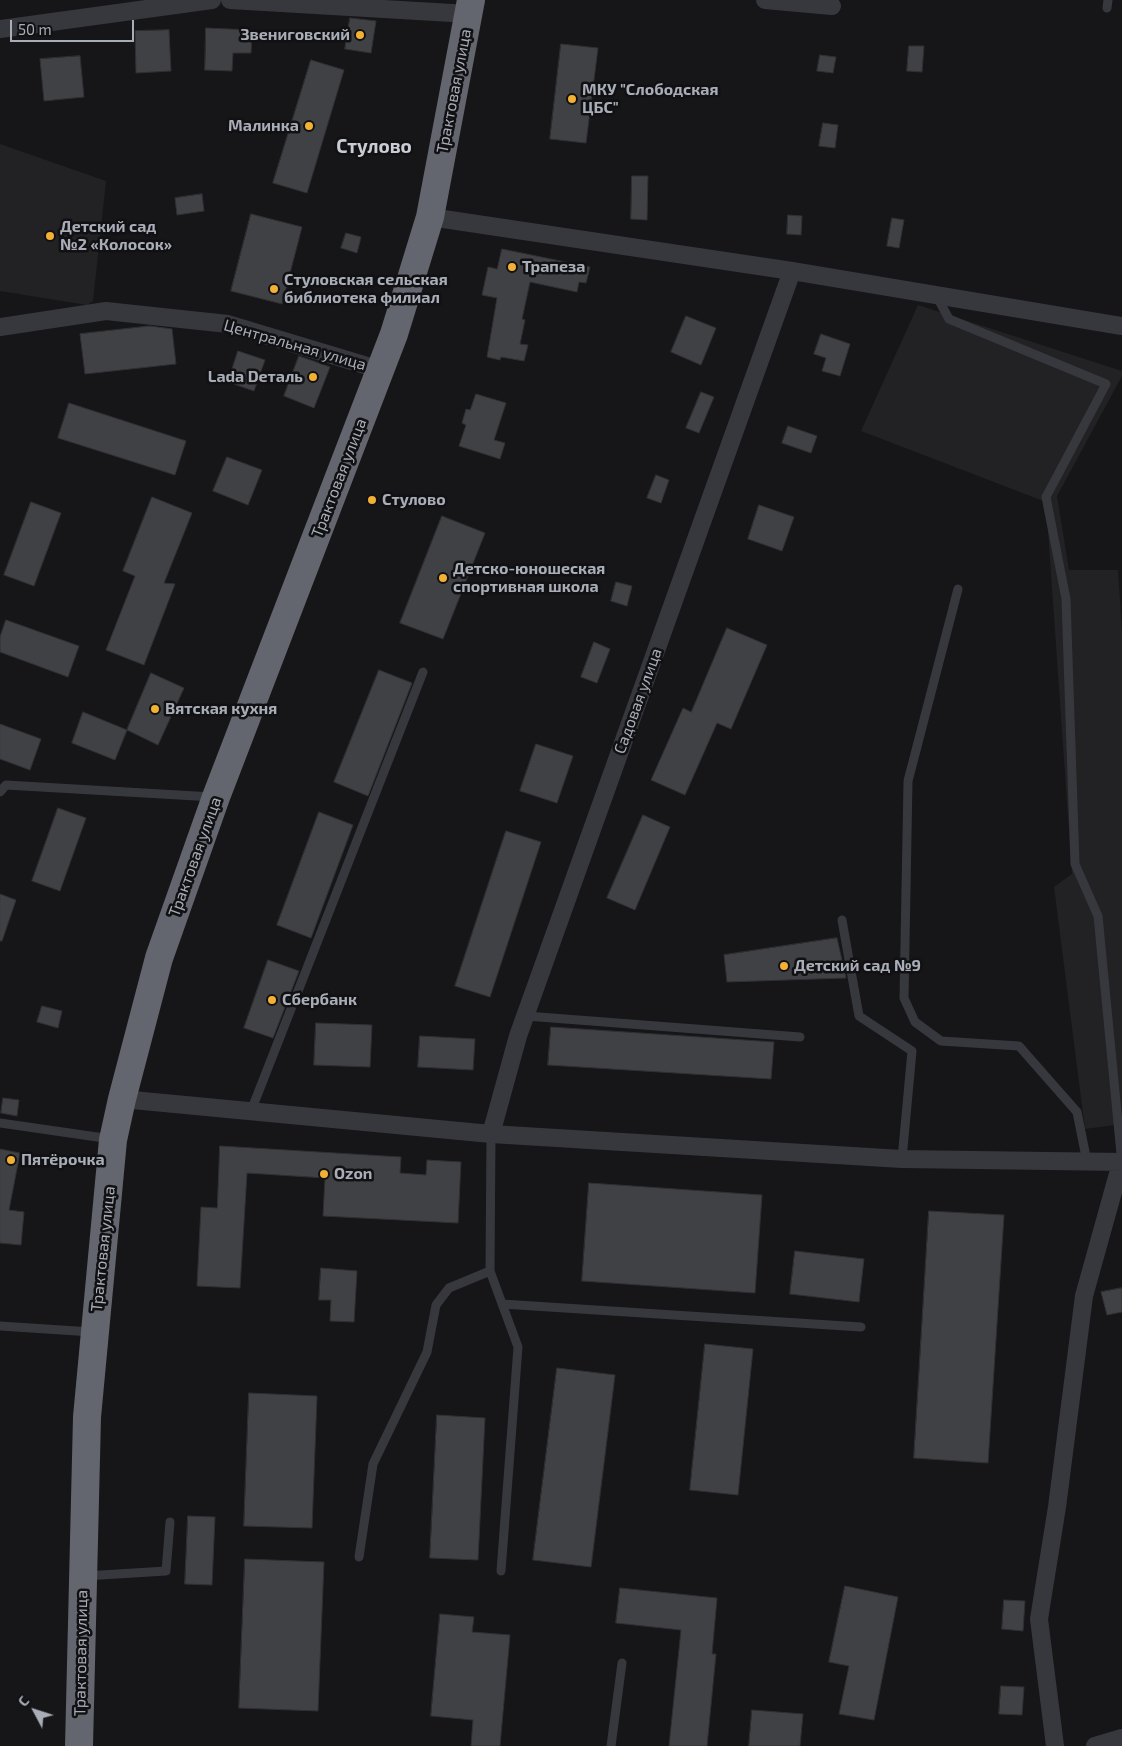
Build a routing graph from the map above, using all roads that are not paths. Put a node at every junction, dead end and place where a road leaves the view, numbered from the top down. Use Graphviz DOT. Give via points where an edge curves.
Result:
graph roads {
  1 [pos="212,0"];
  2 [pos="230,0"];
  3 [pos="765,0"];
  4 [pos="832,6"];
  5 [pos="470,7"];
  6 [pos="0,29"];
  7 [pos="430,217"];
  8 [pos="792,271"];
  9 [pos="935,295"];
  10 [pos="1122,326"];
  11 [pos="0,327"];
  12 [pos="381,370"];
  13 [pos="958,588"];
  14 [pos="423,672"];
  15 [pos="0,792"];
  16 [pos="216,797"];
  17 [pos="842,920"];
  18 [pos="526,1016"];
  19 [pos="800,1037"];
  20 [pos="122,1098"];
  21 [pos="251,1111"];
  22 [pos="0,1123"];
  23 [pos="491,1134"];
  24 [pos="114,1140"];
  25 [pos="902,1159"];
  26 [pos="1087,1162"];
  27 [pos="1122,1163"];
  28 [pos="490,1271"];
  29 [pos="502,1304"];
  30 [pos="0,1326"];
  31 [pos="860,1327"];
  32 [pos="94,1332"];
  33 [pos="170,1522"];
  34 [pos="359,1557"];
  35 [pos="501,1571"];
  36 [pos="83,1577"];
  37 [pos="622,1662"];
  38 [pos="1122,1738"];
  39 [pos="79,1746"];
  40 [pos="611,1746"];
  41 [pos="1055,1746"];
  42 [pos="1095,1746"];
  1 -- 6 [label="street"];
  2 -- 5 [label="street"];
  3 -- 4 [label="street"];
  5 -- 7 [label="highway, Трактовая улица"];
  7 -- 8 [label="street"];
  7 -- 12 [label="highway, Трактовая улица"];
  8 -- 9 [label="street"];
  8 -- 18 [label="street, Садовая улица"];
  9 -- 10 [label="street"];
  9 -- 27 [label="lane" via="949,319 1106,384 1046,497 1066,599 1075,864 1098,916"];
  11 -- 12 [label="street, Центральная улица" via="106,311 228,324"];
  12 -- 16 [label="highway, Трактовая улица"];
  13 -- 26 [label="lane" via="908,781 904,998 916,1022 941,1041 1019,1046 1077,1112"];
  14 -- 21 [label="lane"];
  15 -- 16 [label="lane" via="6,785"];
  16 -- 20 [label="highway, Трактовая улица" via="159,958"];
  17 -- 25 [label="lane" via="859,1016 912,1051"];
  18 -- 19 [label="lane"];
  18 -- 23 [label="street, Садовая улица"];
  20 -- 21 [label="street"];
  20 -- 24 [label="highway, Трактовая улица"];
  21 -- 23 [label="street"];
  22 -- 24 [label="lane"];
  23 -- 25 [label="street"];
  23 -- 28 [label="lane"];
  24 -- 32 [label="highway, Трактовая улица"];
  25 -- 26 [label="street"];
  26 -- 27 [label="street"];
  27 -- 41 [label="street" via="1084,1296 1039,1619"];
  28 -- 29 [label="lane"];
  28 -- 34 [label="lane" via="450,1288 436,1305 427,1352 373,1464"];
  29 -- 31 [label="lane"];
  29 -- 35 [label="lane" via="518,1347"];
  30 -- 32 [label="lane"];
  32 -- 36 [label="highway, Трактовая улица" via="87,1418"];
  33 -- 36 [label="lane" via="166,1571"];
  36 -- 39 [label="highway, Трактовая улица"];
  37 -- 40 [label="lane"];
  38 -- 42 [label="street"];
}
